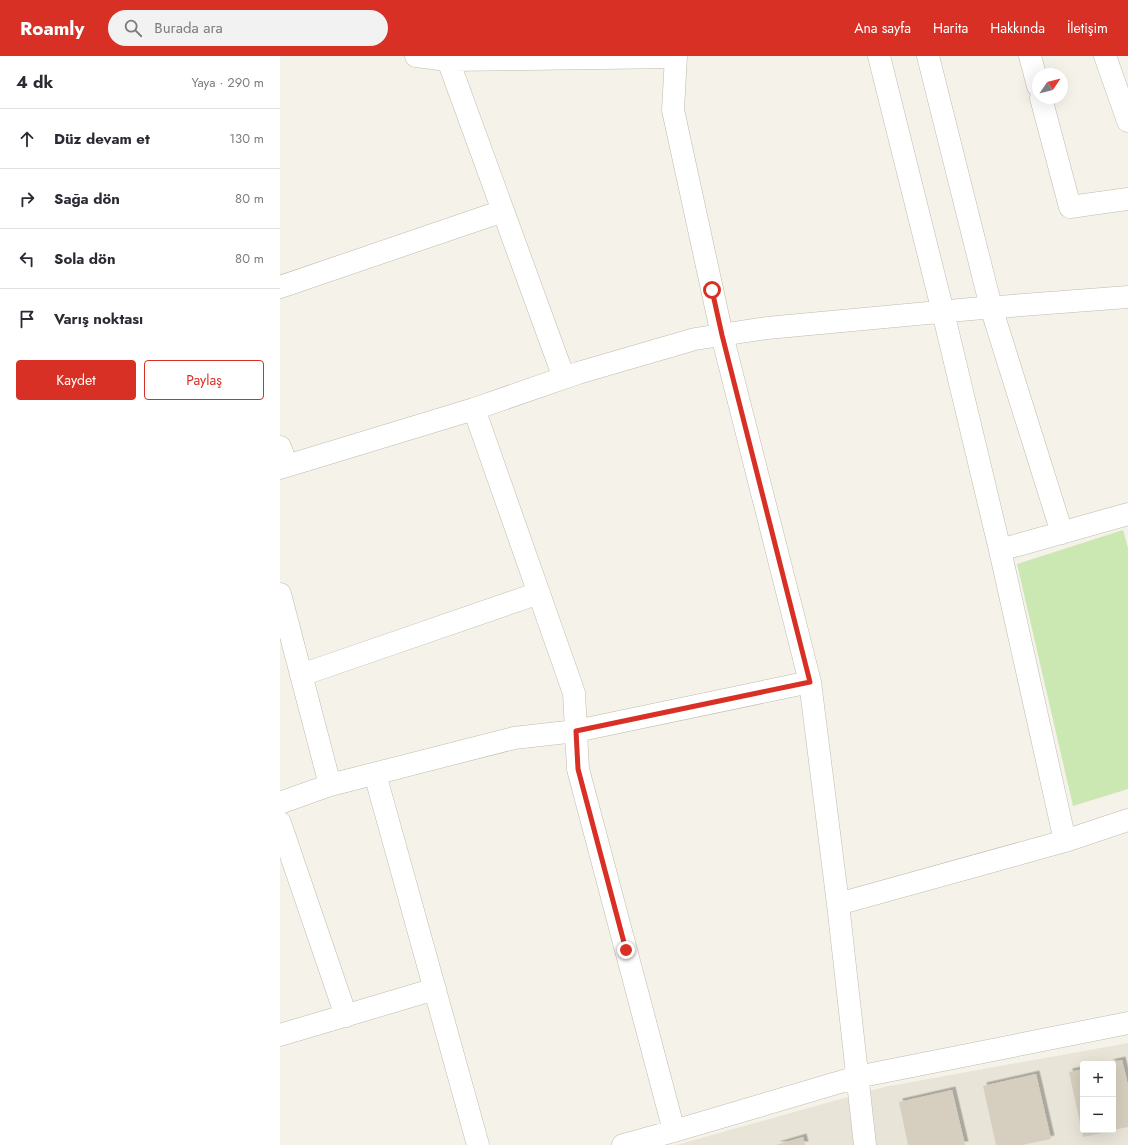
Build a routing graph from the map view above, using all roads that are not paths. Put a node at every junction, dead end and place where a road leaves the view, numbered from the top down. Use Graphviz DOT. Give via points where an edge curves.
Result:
graph roads {
  1 [pos="416,56"];
  2 [pos="676,56"];
  3 [pos="879,56"];
  4 [pos="928,56"];
  5 [pos="1030,56"];
  6 [pos="1105,56"];
  7 [pos="448,60"];
  8 [pos="1033,68"];
  9 [pos="1043,104"];
  10 [pos="1128,121"];
  11 [pos="1128,199"];
  12 [pos="503,211"];
  13 [pos="280,287"];
  14 [pos="1128,297"];
  15 [pos="991,308"];
  16 [pos="943,312"];
  17 [pos="722,335"];
  18 [pos="564,378"];
  19 [pos="474,409"];
  20 [pos="282,460"];
  21 [pos="1128,514"];
  22 [pos="1062,533"];
  23 [pos="1000,550"];
  24 [pos="539,593"];
  25 [pos="280,594"];
  26 [pos="301,675"];
  27 [pos="810,682"];
  28 [pos="576,731"];
  29 [pos="375,774"];
  30 [pos="330,785"];
  31 [pos="280,803"];
  32 [pos="1128,820"];
  33 [pos="280,823"];
  34 [pos="1065,841"];
  35 [pos="838,904"];
  36 [pos="435,989"];
  37 [pos="346,1016"];
  38 [pos="1128,1023"];
  39 [pos="280,1035"];
  40 [pos="857,1077"];
  41 [pos="674,1131"];
  42 [pos="478,1145"];
  43 [pos="623,1145"];
  44 [pos="865,1145"];
  1 -- 7 [label="street"];
  2 -- 7 [label="street"];
  2 -- 17 [label="street" via="673,110"];
  3 -- 16 [label="street"];
  4 -- 15 [label="street"];
  5 -- 8 [label="street"];
  6 -- 10 [label="street"];
  7 -- 12 [label="street"];
  9 -- 11 [label="street" via="1070,207"];
  12 -- 13 [label="street"];
  12 -- 18 [label="street"];
  14 -- 15 [label="street"];
  15 -- 16 [label="street"];
  15 -- 22 [label="street"];
  16 -- 17 [label="street" via="767,328"];
  16 -- 23 [label="street"];
  17 -- 18 [label="street" via="695,339"];
  17 -- 27 [label="street"];
  18 -- 19 [label="street"];
  19 -- 20 [label="street"];
  19 -- 24 [label="street"];
  21 -- 22 [label="street"];
  22 -- 23 [label="street"];
  23 -- 34 [label="street"];
  24 -- 26 [label="street"];
  24 -- 28 [label="street" via="574,693"];
  25 -- 26 [label="street"];
  26 -- 30 [label="street"];
  27 -- 28 [label="street"];
  27 -- 35 [label="street"];
  28 -- 29 [label="street" via="514,738"];
  28 -- 41 [label="street" via="578,769"];
  29 -- 30 [label="street"];
  29 -- 36 [label="street"];
  30 -- 31 [label="street"];
  32 -- 34 [label="street"];
  33 -- 37 [label="street"];
  34 -- 35 [label="street"];
  35 -- 40 [label="street"];
  36 -- 37 [label="street"];
  36 -- 42 [label="street"];
  37 -- 39 [label="street"];
  38 -- 40 [label="street"];
  40 -- 41 [label="street"];
  40 -- 44 [label="street"];
  41 -- 43 [label="street"];
}
